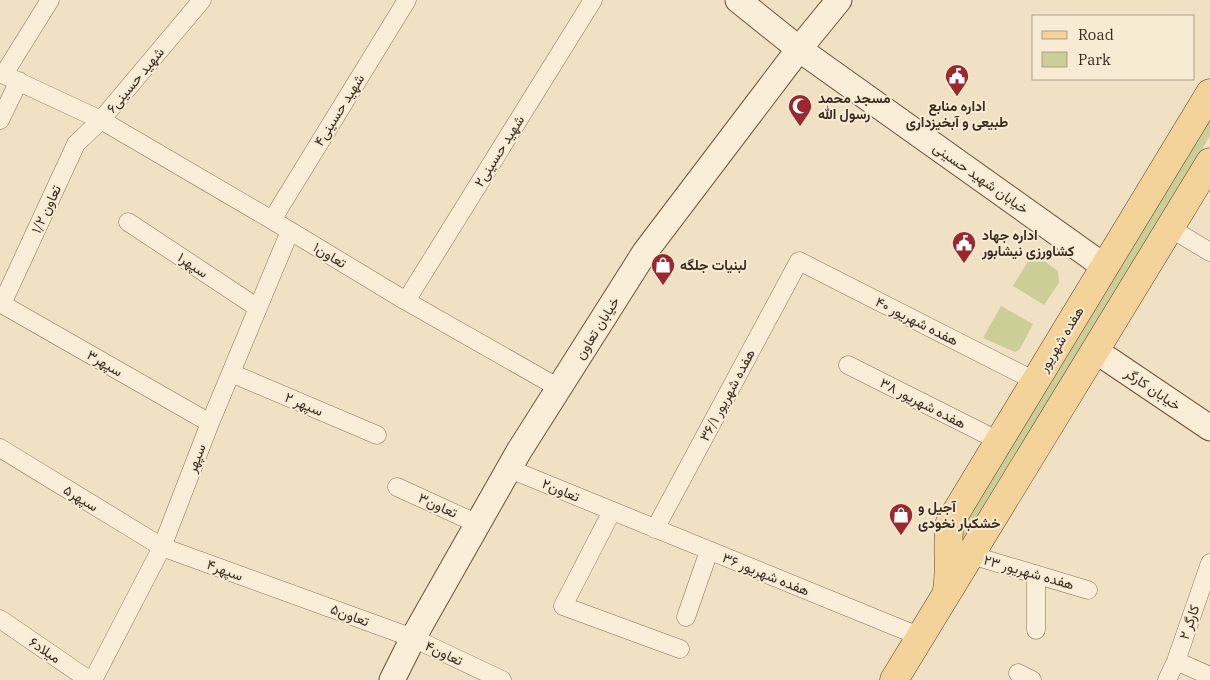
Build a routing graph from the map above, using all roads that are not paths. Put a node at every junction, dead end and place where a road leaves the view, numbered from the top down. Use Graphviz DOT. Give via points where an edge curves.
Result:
graph roads {
  1 [pos="50,0"];
  2 [pos="202,0"];
  3 [pos="407,0"];
  4 [pos="593,0"];
  5 [pos="738,0"];
  6 [pos="839,0"];
  7 [pos="799,48"];
  8 [pos="8,76"];
  9 [pos="1210,93"];
  10 [pos="0,120"];
  11 [pos="101,120"];
  12 [pos="1210,162"];
  13 [pos="272,220"];
  14 [pos="128,222"];
  15 [pos="1170,228"];
  16 [pos="290,232"];
  17 [pos="1210,252"];
  18 [pos="799,261"];
  19 [pos="1105,266"];
  20 [pos="406,301"];
  21 [pos="1,303"];
  22 [pos="258,308"];
  23 [pos="1096,351"];
  24 [pos="848,365"];
  25 [pos="231,373"];
  26 [pos="1035,381"];
  27 [pos="559,388"];
  28 [pos="210,423"];
  29 [pos="1210,428"];
  30 [pos="377,435"];
  31 [pos="999,441"];
  32 [pos="0,448"];
  33 [pos="510,469"];
  34 [pos="397,487"];
  35 [pos="612,511"];
  36 [pos="478,524"];
  37 [pos="655,529"];
  38 [pos="162,547"];
  39 [pos="709,550"];
  40 [pos="971,555"];
  41 [pos="1210,563"];
  42 [pos="1036,574"];
  43 [pos="1088,590"];
  44 [pos="287,592"];
  45 [pos="946,596"];
  46 [pos="686,617"];
  47 [pos="0,619"];
  48 [pos="1036,630"];
  49 [pos="921,637"];
  50 [pos="413,638"];
  51 [pos="680,648"];
  52 [pos="1176,661"];
  53 [pos="1210,676"];
  54 [pos="91,680"];
  55 [pos="392,680"];
  56 [pos="502,680"];
  57 [pos="894,680"];
  58 [pos="1167,680"];
  1 -- 8 [label="street"];
  2 -- 11 [label="street, شهید حسینی۶"];
  3 -- 13 [label="street, شهید حسینی۴"];
  4 -- 20 [label="street, شهید حسینی۲"];
  5 -- 7 [label="street, خیابان شهید حسینی"];
  6 -- 7 [label="street, خیابان تعاون"];
  7 -- 19 [label="street, خیابان شهید حسینی"];
  7 -- 27 [label="street, خیابان تعاون" via="645,252"];
  8 -- 10 [label="street"];
  8 -- 11 [label="street, شهید حسینی۶"];
  9 -- 19 [label="main road, هفده شهریور"];
  11 -- 13 [label="street, تعاون۱"];
  11 -- 21 [label="street, تعاون ۱/۲" via="76,144"];
  12 -- 15 [label="main road, هفده شهریور"];
  13 -- 16 [label="street, تعاون۱"];
  14 -- 22 [label="street, سپهر۱"];
  15 -- 17 [label="street"];
  15 -- 23 [label="main road, هفده شهریور"];
  16 -- 20 [label="street, تعاون۱"];
  16 -- 22 [label="street, سپهر"];
  18 -- 26 [label="street, هفده شهریور ۴۰"];
  18 -- 37 [label="street, هفده شهریور ۳۶/۱"];
  19 -- 26 [label="main road, هفده شهریور"];
  20 -- 27 [label="street, تعاون۱"];
  21 -- 28 [label="street, سپهر۳"];
  22 -- 25 [label="street, سپهر"];
  23 -- 29 [label="street, خیابان کارگر"];
  23 -- 40 [label="main road, هفده شهریور"];
  24 -- 31 [label="street, هفده شهریور ۳۸"];
  25 -- 28 [label="street, سپهر"];
  25 -- 30 [label="street, سپهر ۲"];
  26 -- 31 [label="main road, هفده شهریور"];
  27 -- 33 [label="street, خیابان تعاون"];
  28 -- 38 [label="street, سپهر"];
  31 -- 45 [label="main road, هفده شهریور" via="950,522 950,573"];
  32 -- 38 [label="street, سپهر۵"];
  33 -- 35 [label="street, تعاون۲"];
  33 -- 36 [label="street, خیابان تعاون"];
  34 -- 36 [label="street, تعاون۳"];
  35 -- 37 [label="street, هفده شهریور ۳۶"];
  35 -- 51 [label="street" via="563,606"];
  36 -- 50 [label="street, خیابان تعاون"];
  37 -- 39 [label="street, هفده شهریور ۳۶"];
  38 -- 44 [label="street, سپهر۴"];
  38 -- 54 [label="street, سپهر"];
  39 -- 46 [label="street"];
  39 -- 49 [label="street, هفده شهریور ۳۶"];
  40 -- 42 [label="street, هفده شهریور ۲۳"];
  40 -- 45 [label="main road, هفده شهریور"];
  41 -- 52 [label="street, کارگر ۲"];
  42 -- 43 [label="street, هفده شهریور ۲۳"];
  42 -- 48 [label="street"];
  44 -- 50 [label="street, تعاون۵"];
  45 -- 49 [label="main road, هفده شهریور"];
  47 -- 54 [label="street, میلاد۶"];
  49 -- 57 [label="main road, هفده شهریور"];
  50 -- 55 [label="street, خیابان تعاون"];
  50 -- 56 [label="street, تعاون۴"];
  52 -- 53 [label="street"];
  52 -- 58 [label="street, کارگر ۲"];
}
